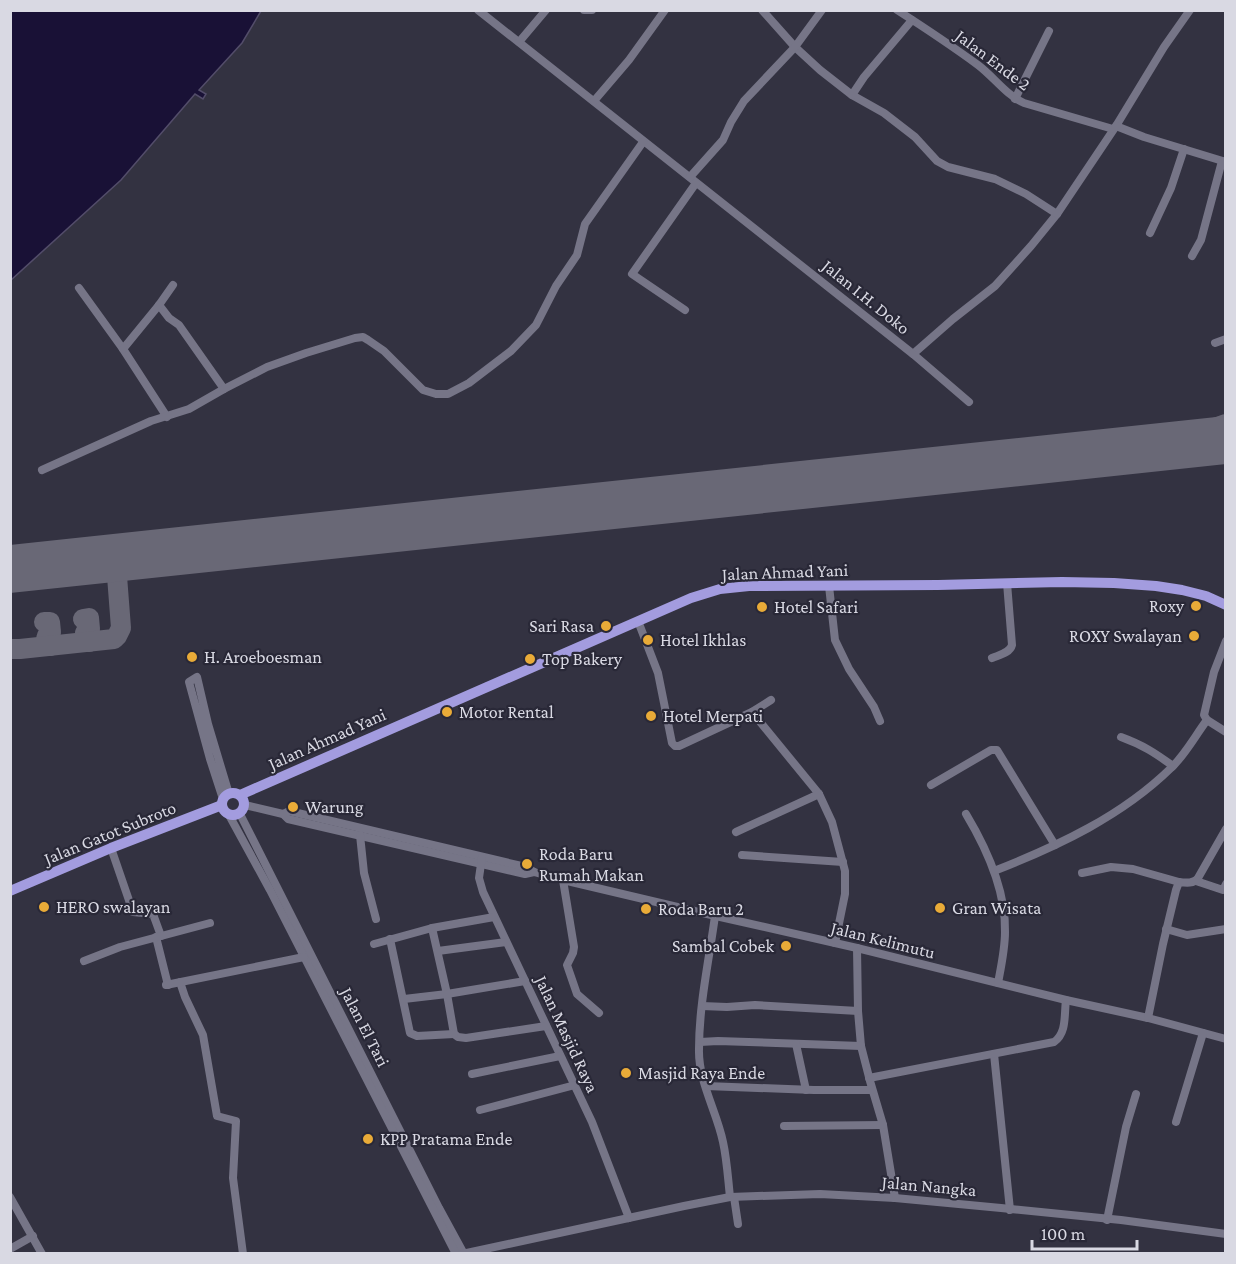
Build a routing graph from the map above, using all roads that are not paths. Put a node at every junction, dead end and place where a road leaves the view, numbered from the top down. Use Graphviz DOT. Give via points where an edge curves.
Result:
graph roads {
  1 [pos="478,10"];
  2 [pos="546,10"];
  3 [pos="584,10"];
  4 [pos="592,10"];
  5 [pos="665,10"];
  6 [pos="762,10"];
  7 [pos="822,10"];
  8 [pos="897,10"];
  9 [pos="1190,10"];
  10 [pos="912,20"];
  11 [pos="1049,31"];
  12 [pos="519,42"];
  13 [pos="795,47"];
  14 [pos="852,95"];
  15 [pos="1015,99"];
  16 [pos="594,101"];
  17 [pos="1115,128"];
  18 [pos="643,142"];
  19 [pos="1184,149"];
  20 [pos="1224,161"];
  21 [pos="693,180"];
  22 [pos="1057,213"];
  23 [pos="1150,233"];
  24 [pos="1192,256"];
  25 [pos="173,285"];
  26 [pos="79,288"];
  27 [pos="159,306"];
  28 [pos="685,310"];
  29 [pos="1226,339"];
  30 [pos="1215,343"];
  31 [pos="123,349"];
  32 [pos="913,354"];
  33 [pos="224,389"];
  34 [pos="969,402"];
  35 [pos="167,417"];
  36 [pos="42,470"];
  37 [pos="1007,583"];
  38 [pos="829,586"];
  39 [pos="1226,605"];
  40 [pos="638,621"];
  41 [pos="1226,641"];
  42 [pos="992,658"];
  43 [pos="771,700"];
  44 [pos="752,712"];
  45 [pos="1207,720"];
  46 [pos="880,721"];
  47 [pos="1226,732"];
  48 [pos="1121,737"];
  49 [pos="214,758"];
  50 [pos="1173,766"];
  51 [pos="931,785"];
  52 [pos="819,794"];
  53 [pos="233,804"];
  54 [pos="283,814"];
  55 [pos="966,814"];
  56 [pos="1226,829"];
  57 [pos="736,832"];
  58 [pos="360,835"];
  59 [pos="1055,844"];
  60 [pos="111,848"];
  61 [pos="742,855"];
  62 [pos="482,860"];
  63 [pos="843,862"];
  64 [pos="994,870"];
  65 [pos="1082,873"];
  66 [pos="563,880"];
  67 [pos="1196,881"];
  68 [pos="1179,882"];
  69 [pos="1226,884"];
  70 [pos="10,891"];
  71 [pos="715,916"];
  72 [pos="494,917"];
  73 [pos="376,919"];
  74 [pos="210,923"];
  75 [pos="432,928"];
  76 [pos="1166,929"];
  77 [pos="1226,929"];
  78 [pos="158,937"];
  79 [pos="390,939"];
  80 [pos="506,942"];
  81 [pos="835,943"];
  82 [pos="374,944"];
  83 [pos="857,948"];
  84 [pos="438,951"];
  85 [pos="304,957"];
  86 [pos="84,961"];
  87 [pos="525,981"];
  88 [pos="180,982"];
  89 [pos="998,983"];
  90 [pos="447,994"];
  91 [pos="404,999"];
  92 [pos="1066,1000"];
  93 [pos="702,1006"];
  94 [pos="858,1011"];
  95 [pos="599,1013"];
  96 [pos="1148,1018"];
  97 [pos="546,1026"];
  98 [pos="1203,1033"];
  99 [pos="454,1034"];
  100 [pos="348,1035"];
  101 [pos="1226,1039"];
  102 [pos="700,1042"];
  103 [pos="796,1044"];
  104 [pos="861,1046"];
  105 [pos="994,1054"];
  106 [pos="560,1056"];
  107 [pos="472,1074"];
  108 [pos="869,1078"];
  109 [pos="574,1085"];
  110 [pos="706,1086"];
  111 [pos="806,1090"];
  112 [pos="872,1090"];
  113 [pos="1136,1094"];
  114 [pos="480,1110"];
  115 [pos="1176,1122"];
  116 [pos="883,1125"];
  117 [pos="784,1126"];
  118 [pos="10,1197"];
  119 [pos="732,1197"];
  120 [pos="895,1198"];
  121 [pos="1010,1210"];
  122 [pos="629,1218"];
  123 [pos="1107,1220"];
  124 [pos="738,1224"];
  125 [pos="1226,1234"];
  126 [pos="33,1236"];
  127 [pos="10,1250"];
  128 [pos="463,1253"];
  129 [pos="42,1254"];
  130 [pos="243,1254"];
  131 [pos="456,1254"];
  1 -- 12 [label="street, Jalan I.H. Doko"];
  2 -- 12 [label="street"];
  3 -- 4 [label="street"];
  5 -- 16 [label="street"];
  6 -- 13 [label="street"];
  7 -- 13 [label="street"];
  8 -- 10 [label="street, Jalan Ende 2"];
  9 -- 17 [label="street, Jalan I.H. Doko"];
  10 -- 14 [label="street"];
  10 -- 15 [label="street, Jalan Ende 2" via="979,66"];
  11 -- 15 [label="street"];
  12 -- 16 [label="street, Jalan I.H. Doko"];
  13 -- 14 [label="street"];
  13 -- 21 [label="street" via="744,101 723,140"];
  14 -- 22 [label="street" via="884,113 948,167 995,179"];
  15 -- 17 [label="street, Jalan Ende 2"];
  16 -- 18 [label="street, Jalan I.H. Doko"];
  17 -- 19 [label="street, Jalan Ende 2"];
  17 -- 22 [label="street, Jalan I.H. Doko"];
  18 -- 21 [label="street, Jalan I.H. Doko"];
  18 -- 33 [label="street" via="585,224 577,255 536,325 511,351 469,383 442,395 423,390 384,351 368,340 355,338 267,367"];
  19 -- 20 [label="street, Jalan Ende 2"];
  19 -- 23 [label="street"];
  20 -- 24 [label="street" via="1201,240"];
  21 -- 28 [label="street" via="632,274"];
  21 -- 32 [label="street, Jalan I.H. Doko"];
  22 -- 32 [label="street, Jalan I.H. Doko" via="995,286"];
  25 -- 27 [label="street"];
  26 -- 31 [label="street"];
  27 -- 31 [label="street"];
  27 -- 33 [label="street" via="178,325"];
  29 -- 30 [label="street"];
  31 -- 35 [label="street"];
  32 -- 34 [label="street"];
  33 -- 35 [label="street"];
  35 -- 36 [label="street"];
  37 -- 38 [label="highway, Jalan Ahmad Yani"];
  37 -- 39 [label="highway, Jalan Ahmad Yani" via="1156,586 1191,592"];
  37 -- 42 [label="street" via="1012,645"];
  38 -- 40 [label="highway, Jalan Ahmad Yani" via="720,590 691,597"];
  38 -- 46 [label="street" via="835,640"];
  40 -- 44 [label="street" via="658,673 675,746"];
  40 -- 53 [label="highway, Jalan Ahmad Yani"];
  41 -- 45 [label="street" via="1203,715"];
  43 -- 44 [label="street"];
  44 -- 52 [label="street"];
  45 -- 47 [label="street"];
  45 -- 50 [label="street"];
  48 -- 50 [label="street" via="1141,744"];
  49 -- 49 [label="street" via="208,724 197,677 189,682"];
  49 -- 53 [label="street"];
  50 -- 59 [label="street" via="1128,804"];
  51 -- 59 [label="street" via="996,750"];
  52 -- 57 [label="street"];
  52 -- 63 [label="street"];
  53 -- 54 [label="street"];
  53 -- 60 [label="highway, Jalan Gatot Subroto"];
  53 -- 85 [label="street, Jalan El Tari"];
  53 -- 100 [label="street, Jalan El Tari"];
  54 -- 58 [label="street" via="288,819"];
  54 -- 62 [label="street" via="289,811"];
  55 -- 64 [label="street"];
  56 -- 67 [label="street"];
  58 -- 62 [label="street"];
  58 -- 73 [label="street" via="364,873"];
  59 -- 64 [label="street"];
  60 -- 70 [label="highway, Jalan Gatot Subroto"];
  60 -- 78 [label="street" via="133,912 153,914"];
  61 -- 63 [label="street"];
  62 -- 66 [label="street, Jalan Kelimutu" via="525,874 534,872"];
  62 -- 72 [label="street, Jalan Masjid Raya" via="479,878"];
  63 -- 81 [label="street" via="844,894"];
  64 -- 89 [label="street" via="1005,933"];
  65 -- 68 [label="street" via="1111,867 1133,869"];
  66 -- 71 [label="street, Jalan Kelimutu"];
  66 -- 95 [label="street" via="574,947 567,965 577,994"];
  67 -- 68 [label="street"];
  67 -- 69 [label="street" via="1223,890"];
  68 -- 76 [label="street"];
  71 -- 81 [label="street, Jalan Kelimutu"];
  71 -- 93 [label="street"];
  72 -- 75 [label="street"];
  72 -- 80 [label="street, Jalan Masjid Raya"];
  74 -- 78 [label="street"];
  75 -- 79 [label="street"];
  75 -- 84 [label="street"];
  76 -- 77 [label="street" via="1187,935"];
  76 -- 96 [label="street"];
  78 -- 86 [label="street"];
  78 -- 88 [label="street" via="167,985"];
  79 -- 82 [label="street"];
  79 -- 91 [label="street"];
  80 -- 84 [label="street"];
  80 -- 87 [label="street, Jalan Masjid Raya"];
  81 -- 83 [label="street, Jalan Kelimutu"];
  83 -- 89 [label="street, Jalan Kelimutu"];
  83 -- 94 [label="street"];
  84 -- 90 [label="street"];
  85 -- 88 [label="street"];
  85 -- 100 [label="street, Jalan El Tari"];
  87 -- 90 [label="street"];
  87 -- 97 [label="street, Jalan Masjid Raya"];
  88 -- 130 [label="street" via="203,1035 217,1116 236,1121 233,1178"];
  89 -- 92 [label="street, Jalan Kelimutu"];
  90 -- 91 [label="street"];
  90 -- 99 [label="street"];
  91 -- 99 [label="street" via="412,1035"];
  92 -- 96 [label="street, Jalan Kelimutu"];
  92 -- 105 [label="street" via="1059,1039"];
  93 -- 94 [label="street"];
  93 -- 102 [label="street"];
  94 -- 104 [label="street"];
  96 -- 98 [label="street, Jalan Kelimutu"];
  97 -- 99 [label="street" via="462,1039"];
  97 -- 106 [label="street, Jalan Masjid Raya"];
  98 -- 101 [label="street, Jalan Kelimutu"];
  98 -- 115 [label="street"];
  100 -- 128 [label="street, Jalan El Tari"];
  100 -- 131 [label="street, Jalan El Tari"];
  102 -- 103 [label="street"];
  102 -- 110 [label="street"];
  103 -- 104 [label="street"];
  103 -- 111 [label="street"];
  104 -- 108 [label="street"];
  105 -- 108 [label="street"];
  105 -- 121 [label="street"];
  106 -- 107 [label="street"];
  106 -- 109 [label="street, Jalan Masjid Raya"];
  108 -- 112 [label="street"];
  109 -- 114 [label="street"];
  109 -- 122 [label="street, Jalan Masjid Raya"];
  110 -- 111 [label="street"];
  110 -- 119 [label="street" via="723,1142"];
  111 -- 112 [label="street"];
  112 -- 116 [label="street"];
  113 -- 123 [label="street"];
  116 -- 117 [label="street"];
  116 -- 120 [label="street"];
  118 -- 126 [label="street"];
  119 -- 120 [label="street, Jalan Nangka" via="820,1194"];
  119 -- 122 [label="street, Jalan Nangka"];
  119 -- 124 [label="street"];
  120 -- 121 [label="street, Jalan Nangka"];
  121 -- 123 [label="street, Jalan Nangka"];
  122 -- 128 [label="street, Jalan Nangka"];
  123 -- 125 [label="street, Jalan Nangka"];
  126 -- 127 [label="street"];
  126 -- 129 [label="street"];
}
